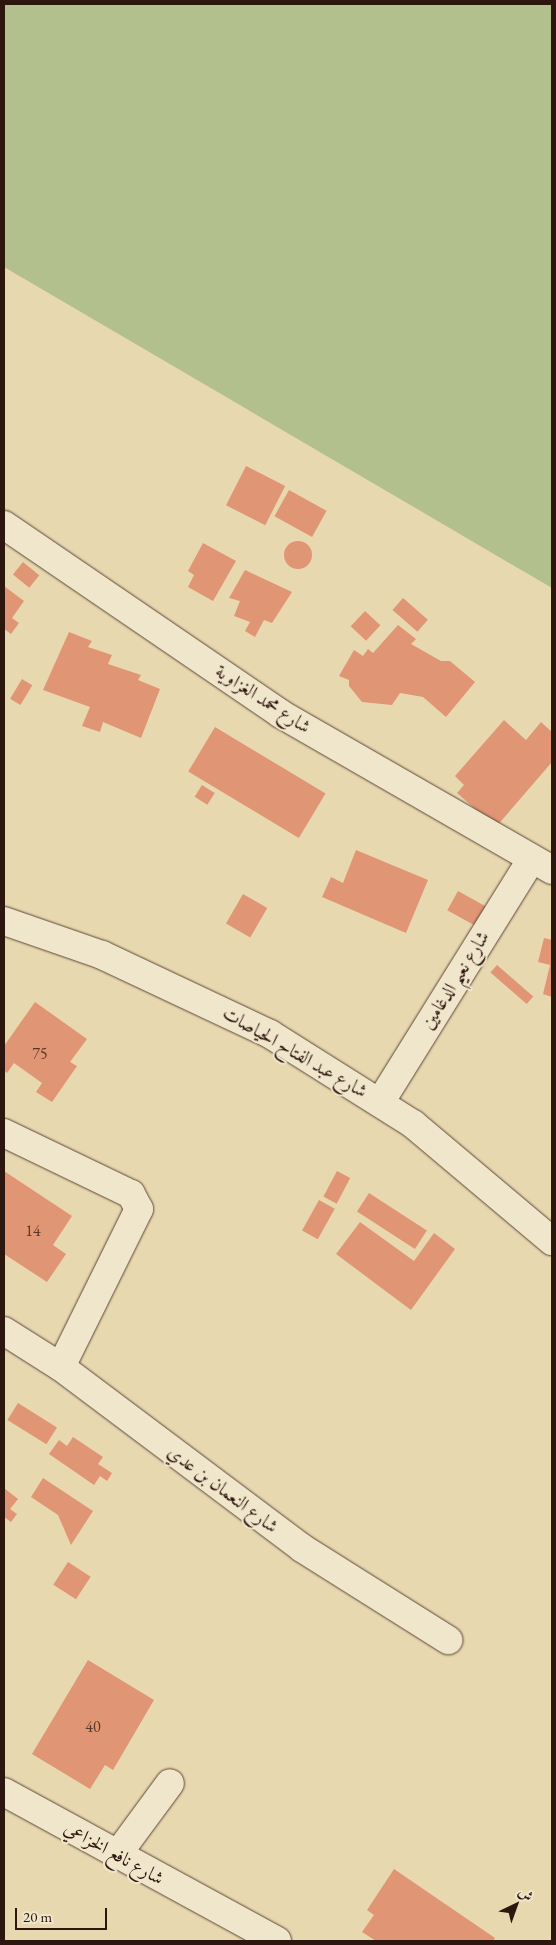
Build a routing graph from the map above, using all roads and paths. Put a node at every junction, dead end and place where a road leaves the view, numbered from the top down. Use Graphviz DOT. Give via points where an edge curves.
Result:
graph roads {
  1 [pos="4,525"];
  2 [pos="542,865"];
  3 [pos="4,921"];
  4 [pos="381,1101"];
  5 [pos="4,1133"];
  6 [pos="552,1241"];
  7 [pos="4,1331"];
  8 [pos="61,1367"];
  9 [pos="448,1640"];
  10 [pos="170,1783"];
  11 [pos="4,1792"];
  12 [pos="117,1855"];
  13 [pos="277,1941"];
  1 -- 2 [label="street, شارع محمد الغزاوية" via="282,714"];
  2 -- 4 [label="street, شارع نعيم الدغامين"];
  3 -- 4 [label="street, شارع عبد الفتاح الحياصات" via="102,955 212,1004"];
  4 -- 6 [label="street, شارع عبد الفتاح الحياصات" via="454,1156"];
  5 -- 8 [label="street" via="131,1194 139,1209"];
  7 -- 8 [label="street, شارع النعمان بن عدي"];
  8 -- 9 [label="street, شارع النعمان بن عدي" via="302,1548"];
  10 -- 12 [label="street"];
  11 -- 12 [label="street, شارع نافع الخزاعي"];
  12 -- 13 [label="street, شارع نافع الخزاعي"];
}
